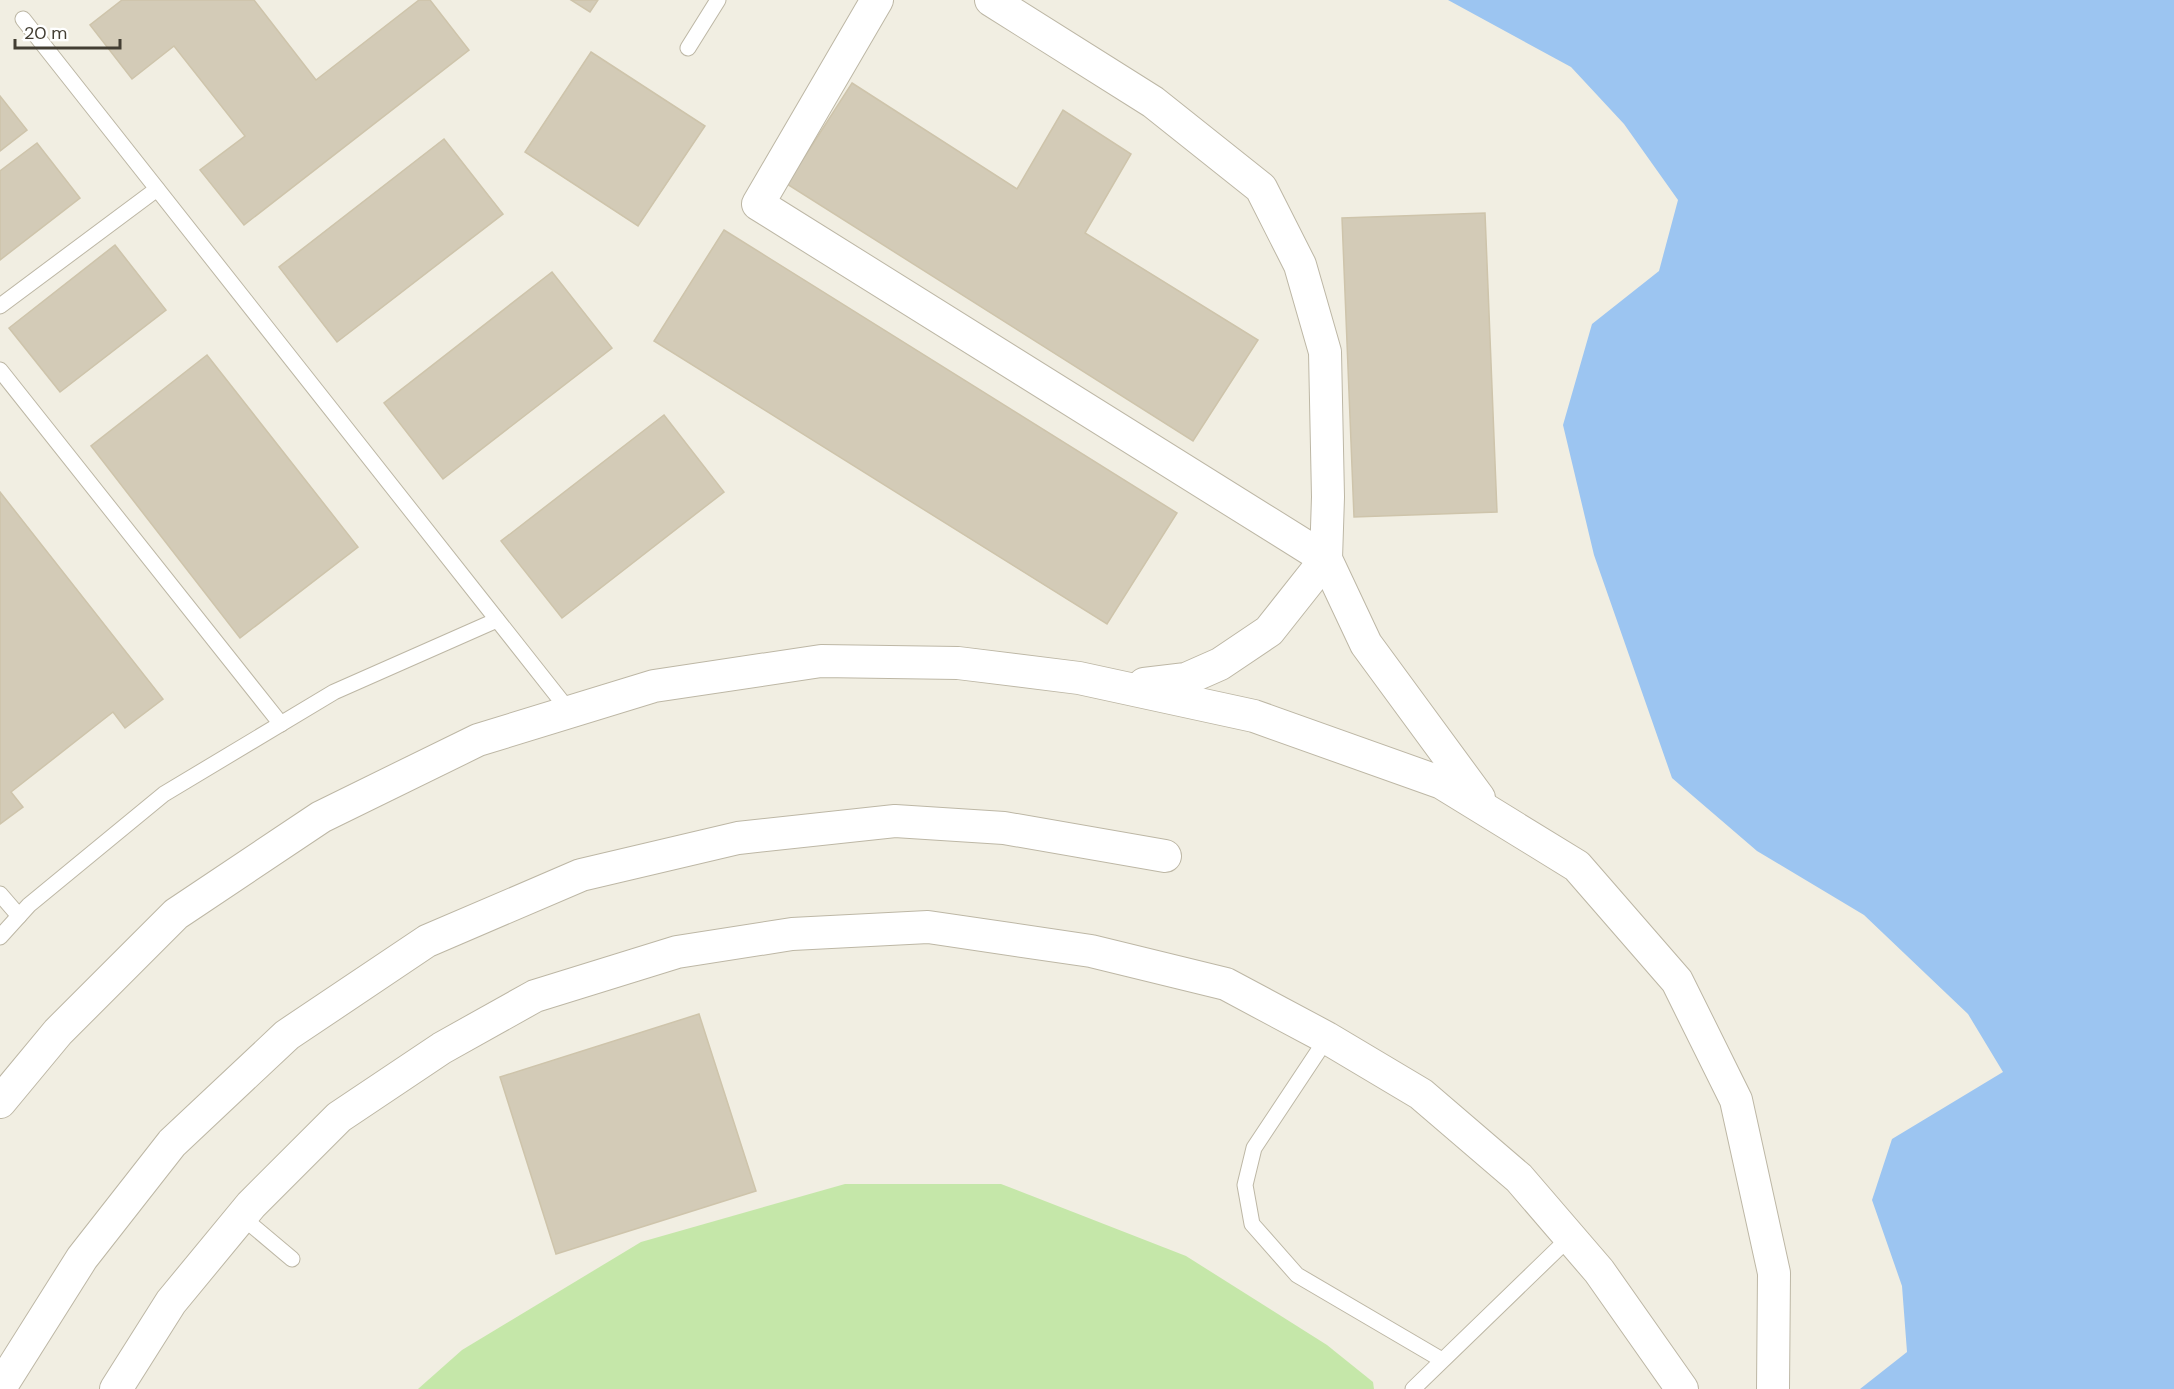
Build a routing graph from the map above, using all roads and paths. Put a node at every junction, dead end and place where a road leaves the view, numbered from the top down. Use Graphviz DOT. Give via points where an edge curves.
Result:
graph roads {
  1 [pos="718,0"];
  2 [pos="877,0"];
  3 [pos="991,0"];
  4 [pos="22,19"];
  5 [pos="688,48"];
  6 [pos="157,189"];
  7 [pos="0,306"];
  8 [pos="0,370"];
  9 [pos="1326,559"];
  10 [pos="497,620"];
  11 [pos="1119,687"];
  12 [pos="570,712"];
  13 [pos="281,724"];
  14 [pos="1489,812"];
  15 [pos="1165,856"];
  16 [pos="0,894"];
  17 [pos="19,916"];
  18 [pos="0,937"];
  19 [pos="1327,1038"];
  20 [pos="0,1102"];
  21 [pos="242,1217"];
  22 [pos="1570,1237"];
  23 [pos="292,1259"];
  24 [pos="1443,1360"];
  25 [pos="0,1388"];
  26 [pos="116,1389"];
  27 [pos="1413,1389"];
  28 [pos="1682,1389"];
  29 [pos="1773,1389"];
  1 -- 5 [label="lane"];
  2 -- 9 [label="street" via="758,204"];
  3 -- 9 [label="street" via="1153,102 1261,188 1300,264 1325,352"];
  4 -- 6 [label="lane"];
  6 -- 7 [label="lane"];
  6 -- 10 [label="lane"];
  8 -- 13 [label="lane"];
  9 -- 11 [label="street" via="1269,631 1220,664 1186,680"];
  9 -- 14 [label="street" via="1366,644"];
  10 -- 12 [label="lane"];
  10 -- 13 [label="lane" via="334,692"];
  11 -- 12 [label="street" via="1079,678 958,663 821,661 654,686"];
  11 -- 14 [label="street" via="1254,716 1442,783"];
  12 -- 20 [label="street" via="478,740 321,817 176,914 58,1032"];
  13 -- 17 [label="lane" via="164,794"];
  14 -- 29 [label="street" via="1577,866 1677,981 1736,1100 1774,1274"];
  15 -- 25 [label="street" via="1004,828 895,821 738,838 581,875 427,941 287,1035 172,1143 82,1258"];
  16 -- 17 [label="lane"];
  17 -- 18 [label="lane"];
  19 -- 21 [label="street" via="1226,984 1091,951 928,927 792,934 677,952 535,996 442,1048 339,1117"];
  19 -- 22 [label="street" via="1421,1094 1519,1178"];
  19 -- 24 [label="lane" via="1254,1148 1245,1185 1252,1224 1297,1275"];
  21 -- 23 [label="lane"];
  21 -- 26 [label="street" via="171,1302"];
  22 -- 24 [label="lane"];
  22 -- 28 [label="street" via="1599,1271"];
  24 -- 27 [label="lane"];
}
